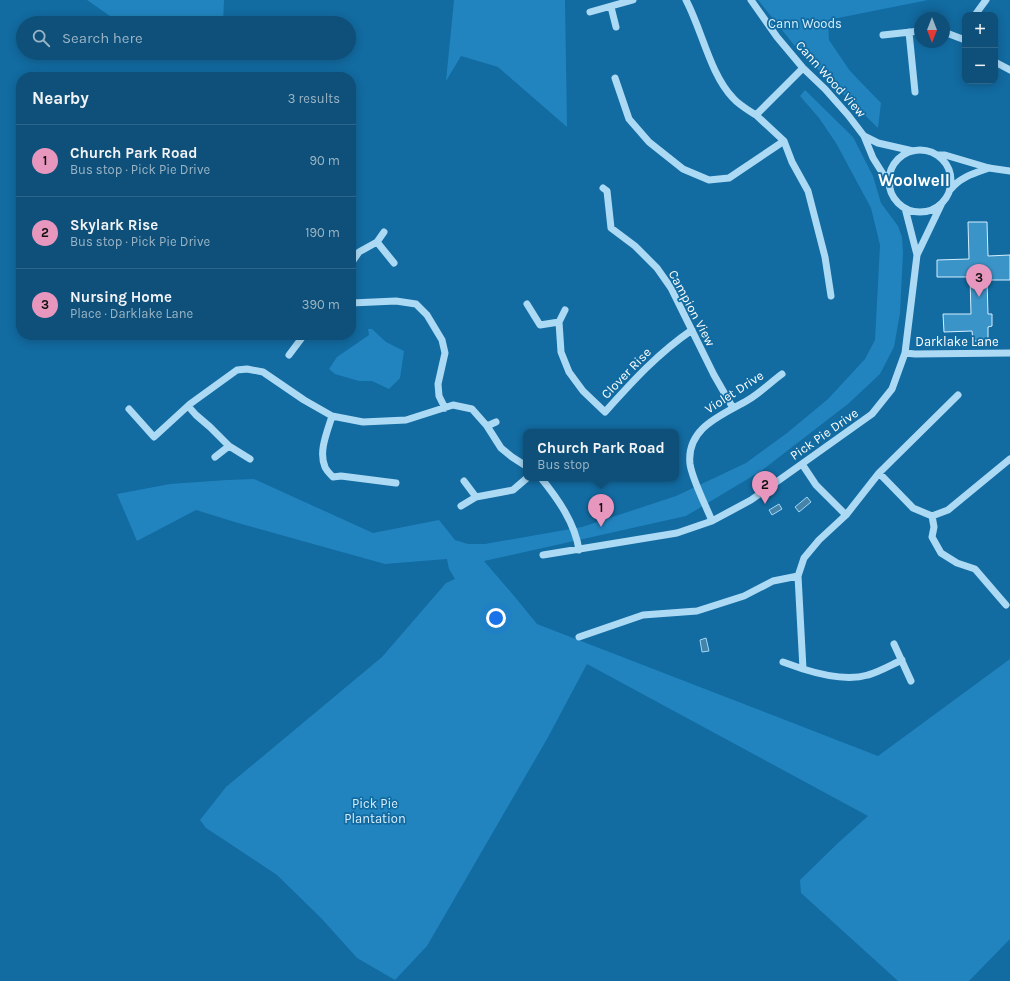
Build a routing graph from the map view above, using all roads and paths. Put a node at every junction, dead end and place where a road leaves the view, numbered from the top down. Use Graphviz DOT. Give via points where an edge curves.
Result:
graph roads {
  1 [pos="633,0"];
  2 [pos="686,0"];
  3 [pos="751,0"];
  4 [pos="986,0"];
  5 [pos="611,7"];
  6 [pos="590,12"];
  7 [pos="977,12"];
  8 [pos="616,28"];
  9 [pos="909,32"];
  10 [pos="914,32"];
  11 [pos="950,34"];
  12 [pos="882,35"];
  13 [pos="962,39"];
  14 [pos="998,64"];
  15 [pos="803,68"];
  16 [pos="1010,70"];
  17 [pos="615,78"];
  18 [pos="916,92"];
  19 [pos="756,115"];
  20 [pos="864,136"];
  21 [pos="784,141"];
  22 [pos="913,151"];
  23 [pos="936,155"];
  24 [pos="989,168"];
  25 [pos="1010,171"];
  26 [pos="890,185"];
  27 [pos="603,188"];
  28 [pos="951,188"];
  29 [pos="941,205"];
  30 [pos="905,208"];
  31 [pos="384,232"];
  32 [pos="377,242"];
  33 [pos="917,255"];
  34 [pos="356,256"];
  35 [pos="394,262"];
  36 [pos="831,296"];
  37 [pos="356,303"];
  38 [pos="527,304"];
  39 [pos="565,310"];
  40 [pos="559,322"];
  41 [pos="692,330"];
  42 [pos="300,340"];
  43 [pos="905,353"];
  44 [pos="1010,353"];
  45 [pos="289,355"];
  46 [pos="782,374"];
  47 [pos="958,395"];
  48 [pos="188,406"];
  49 [pos="445,408"];
  50 [pos="733,408"];
  51 [pos="128,409"];
  52 [pos="332,416"];
  53 [pos="496,422"];
  54 [pos="487,426"];
  55 [pos="229,446"];
  56 [pos="215,457"];
  57 [pos="250,459"];
  58 [pos="1009,462"];
  59 [pos="523,464"];
  60 [pos="802,464"];
  61 [pos="879,473"];
  62 [pos="524,481"];
  63 [pos="543,481"];
  64 [pos="464,482"];
  65 [pos="396,483"];
  66 [pos="476,497"];
  67 [pos="461,506"];
  68 [pos="846,515"];
  69 [pos="932,516"];
  70 [pos="712,521"];
  71 [pos="580,550"];
  72 [pos="543,555"];
  73 [pos="798,576"];
  74 [pos="1006,605"];
  75 [pos="579,637"];
  76 [pos="894,644"];
  77 [pos="902,660"];
  78 [pos="783,662"];
  79 [pos="803,669"];
  80 [pos="911,681"];
  1 -- 5 [label="street"];
  2 -- 19 [label="street" via="718,76 734,99"];
  3 -- 15 [label="street, Cann Wood View"];
  4 -- 7 [label="street"];
  5 -- 6 [label="street"];
  5 -- 8 [label="street"];
  9 -- 10 [label="street"];
  9 -- 12 [label="street"];
  9 -- 18 [label="street"];
  11 -- 13 [label="street"];
  14 -- 16 [label="street"];
  15 -- 19 [label="street"];
  15 -- 20 [label="street, Cann Wood View" via="848,114"];
  17 -- 21 [label="street" via="629,119 649,142 683,169 709,180 729,178"];
  19 -- 21 [label="street"];
  20 -- 22 [label="street, Cann Wood View" via="878,143"];
  20 -- 26 [label="street, Cann Wood View" via="873,158"];
  21 -- 36 [label="street" via="808,191 825,257"];
  22 -- 23 [label="street" via="925,151"];
  22 -- 26 [label="street" via="898,160 890,176"];
  23 -- 24 [label="street" via="945,155"];
  23 -- 28 [label="street" via="946,164 951,176"];
  24 -- 25 [label="street"];
  24 -- 28 [label="street" via="960,180"];
  26 -- 30 [label="street" via="892,194"];
  27 -- 41 [label="street, Campion View" via="607,190 611,228 635,246 657,268 671,288"];
  28 -- 29 [label="street"];
  29 -- 30 [label="street" via="924,212 914,212"];
  29 -- 33 [label="street, Pick Pie Drive"];
  30 -- 33 [label="street, Pick Pie Drive"];
  31 -- 32 [label="street"];
  32 -- 34 [label="street"];
  32 -- 35 [label="street"];
  33 -- 43 [label="street, Pick Pie Drive"];
  37 -- 49 [label="street" via="396,301 416,304 427,315 442,340 445,353 438,384 439,396"];
  38 -- 40 [label="street" via="540,325"];
  39 -- 40 [label="street"];
  40 -- 41 [label="street, Clover Rise" via="561,352 569,372 583,391 606,412 637,377"];
  41 -- 50 [label="street, Campion View"];
  42 -- 45 [label="street"];
  43 -- 44 [label="street, Darklake Lane"];
  43 -- 60 [label="street, Pick Pie Drive" via="892,389 872,414"];
  46 -- 50 [label="street, Violet Drive"];
  47 -- 61 [label="street"];
  48 -- 51 [label="street" via="154,437"];
  48 -- 52 [label="street" via="237,370 247,369 263,372"];
  48 -- 55 [label="street"];
  49 -- 52 [label="street" via="406,420 363,422"];
  49 -- 54 [label="street" via="453,405 472,409"];
  50 -- 70 [label="street, Violet Drive" via="700,429 692,447 690,464"];
  52 -- 65 [label="street" via="323,444 323,457 325,466 333,477"];
  53 -- 54 [label="street"];
  54 -- 59 [label="street" via="501,448"];
  55 -- 56 [label="street"];
  55 -- 57 [label="street"];
  58 -- 69 [label="street" via="948,510"];
  60 -- 68 [label="street" via="816,485"];
  60 -- 70 [label="street, Pick Pie Drive" via="751,500"];
  61 -- 68 [label="street"];
  61 -- 69 [label="street" via="913,508"];
  62 -- 66 [label="street" via="513,490"];
  63 -- 71 [label="street" via="569,520 577,536"];
  64 -- 66 [label="street"];
  66 -- 67 [label="street"];
  68 -- 73 [label="street" via="804,558"];
  69 -- 74 [label="street" via="932,537 941,553 957,563 975,569"];
  70 -- 71 [label="street, Pick Pie Drive" via="677,533"];
  71 -- 72 [label="street, Pick Pie Drive"];
  73 -- 75 [label="street" via="773,581 744,596 697,611 643,615"];
  73 -- 79 [label="street"];
  76 -- 77 [label="street"];
  77 -- 79 [label="street" via="867,675 844,677"];
  77 -- 80 [label="street"];
  78 -- 79 [label="street"];
}
